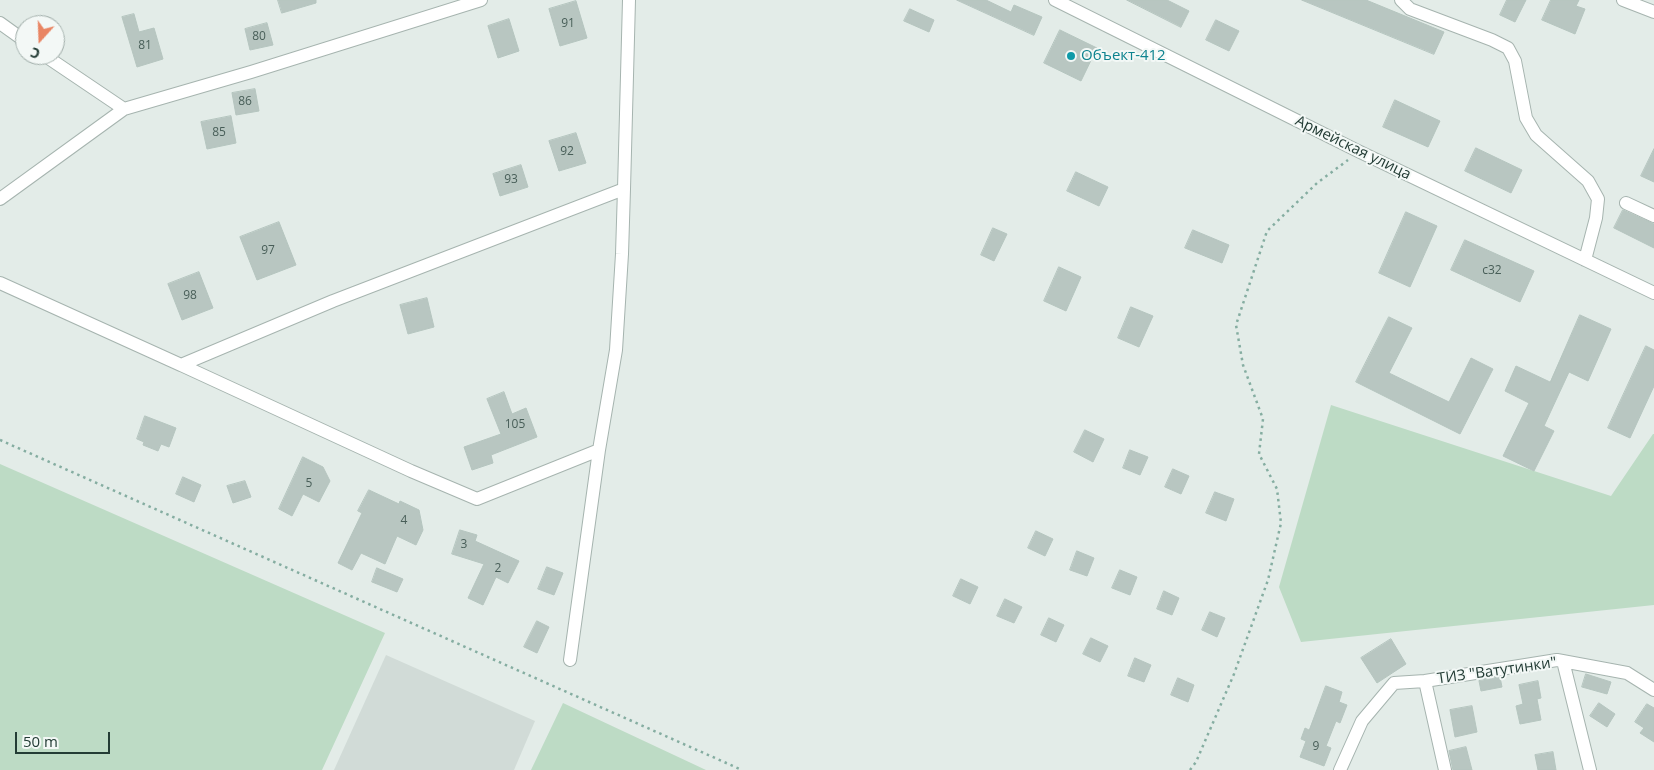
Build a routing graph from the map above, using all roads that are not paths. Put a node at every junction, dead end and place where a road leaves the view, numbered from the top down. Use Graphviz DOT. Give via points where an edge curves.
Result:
graph roads {
  1 [pos="481,0"];
  2 [pos="629,0"];
  3 [pos="1055,0"];
  4 [pos="1401,0"];
  5 [pos="1624,0"];
  6 [pos="1654,12"];
  7 [pos="0,23"];
  8 [pos="15,34"];
  9 [pos="59,65"];
  10 [pos="124,109"];
  11 [pos="624,189"];
  12 [pos="0,200"];
  13 [pos="1626,203"];
  14 [pos="1654,216"];
  15 [pos="1585,260"];
  16 [pos="0,283"];
  17 [pos="1654,293"];
  18 [pos="182,365"];
  19 [pos="599,450"];
  20 [pos="570,660"];
  21 [pos="1563,661"];
  22 [pos="1425,681"];
  23 [pos="1654,690"];
  24 [pos="1340,770"];
  25 [pos="1445,770"];
  26 [pos="1590,770"];
  1 -- 10 [label="street"];
  2 -- 11 [label="street"];
  3 -- 15 [label="street, Армейская улица" via="1358,152"];
  4 -- 15 [label="street" via="1410,9 1508,48 1515,61 1526,118 1536,135 1588,181 1598,199"];
  5 -- 6 [label="street"];
  7 -- 8 [label="street"];
  9 -- 10 [label="street"];
  10 -- 12 [label="street"];
  11 -- 18 [label="street" via="333,301"];
  11 -- 19 [label="street" via="616,350"];
  13 -- 14 [label="street"];
  15 -- 17 [label="street, Армейская улица"];
  16 -- 18 [label="street"];
  18 -- 19 [label="street" via="477,499"];
  19 -- 20 [label="street"];
  21 -- 22 [label="street, ТИЗ \"Ватутинки\""];
  21 -- 23 [label="street, ТИЗ \"Ватутинки\"" via="1627,673"];
  21 -- 26 [label="street"];
  22 -- 24 [label="street" via="1394,683 1362,721"];
  22 -- 25 [label="street, ТИЗ \"Ватутинки\""];
}
